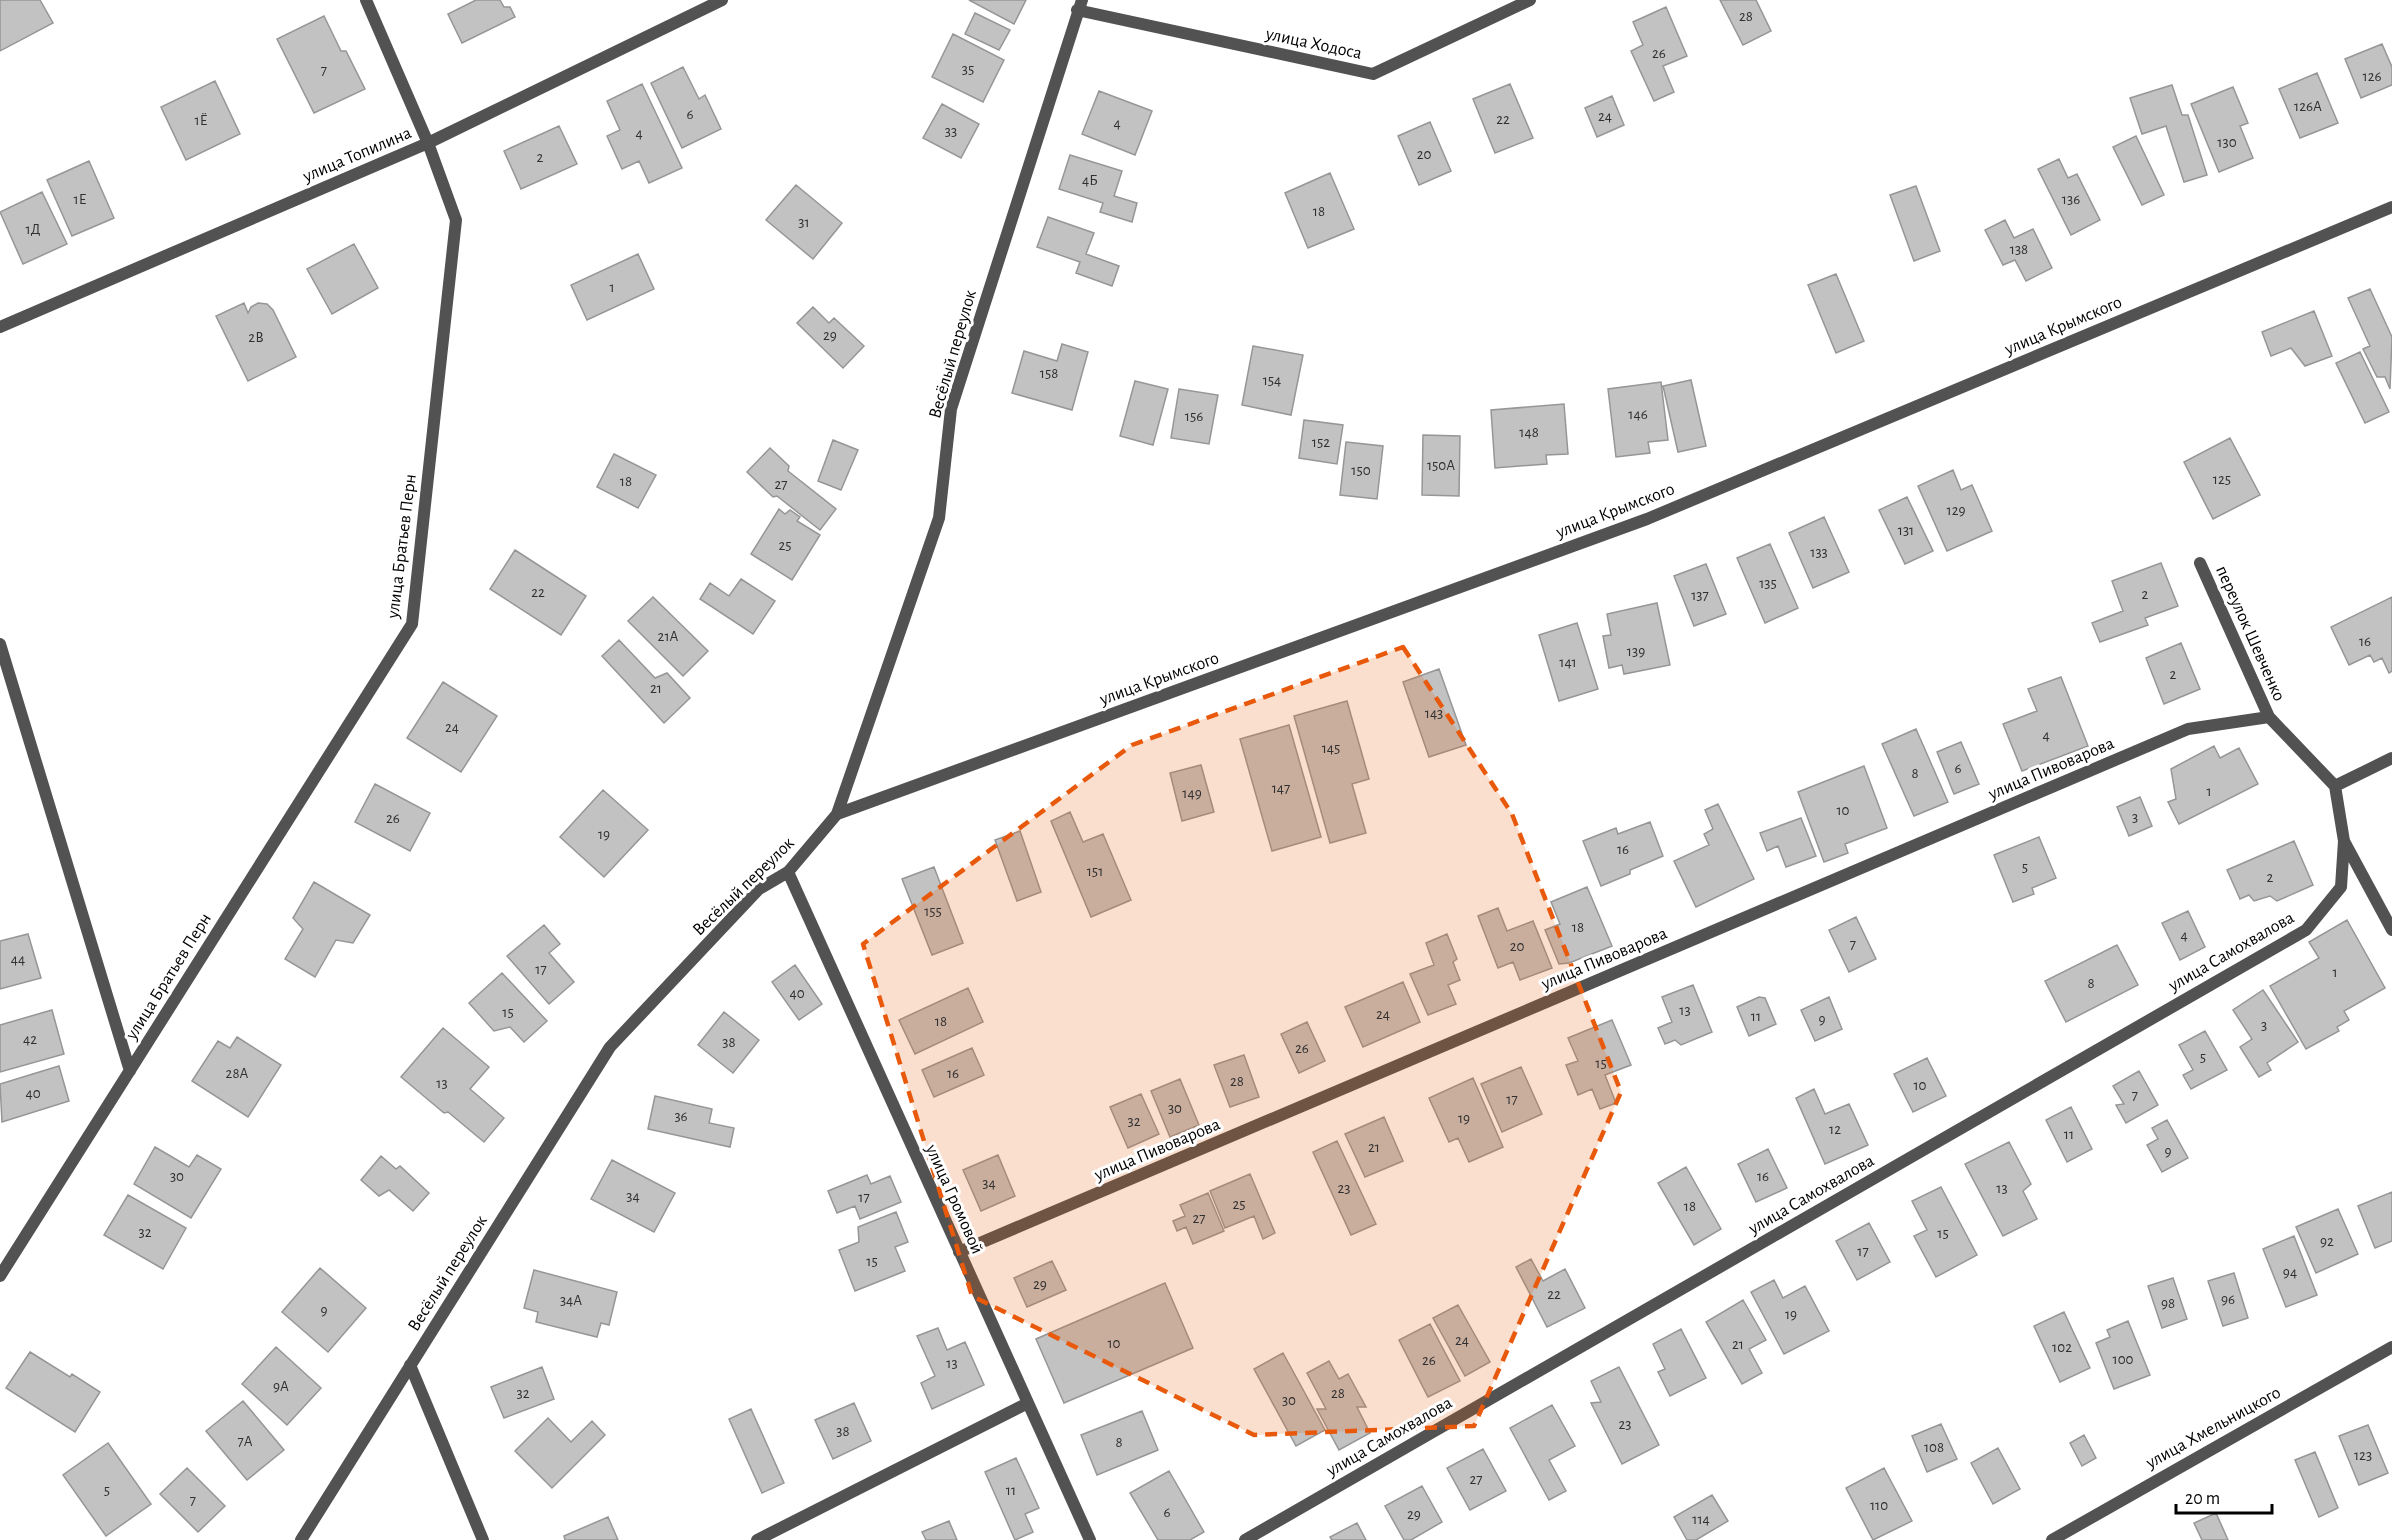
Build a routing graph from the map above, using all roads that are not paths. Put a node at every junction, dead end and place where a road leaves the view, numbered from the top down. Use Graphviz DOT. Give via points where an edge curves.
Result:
graph roads {
  1 [pos="366,0"];
  2 [pos="722,0"];
  3 [pos="1530,0"];
  4 [pos="1079,5"];
  5 [pos="428,143"];
  6 [pos="2392,207"];
  7 [pos="0,327"];
  8 [pos="2200,563"];
  9 [pos="0,644"];
  10 [pos="2269,717"];
  11 [pos="2392,758"];
  12 [pos="2335,786"];
  13 [pos="837,814"];
  14 [pos="2344,841"];
  15 [pos="788,872"];
  16 [pos="2392,930"];
  17 [pos="130,1071"];
  18 [pos="959,1252"];
  19 [pos="0,1276"];
  20 [pos="2392,1347"];
  21 [pos="410,1365"];
  22 [pos="1028,1403"];
  23 [pos="300,1540"];
  24 [pos="483,1540"];
  25 [pos="758,1540"];
  26 [pos="1090,1540"];
  27 [pos="1245,1540"];
  28 [pos="2052,1540"];
  1 -- 5 [label="street, улица Братьев Перн"];
  2 -- 5 [label="street, улица Топилина"];
  3 -- 4 [label="street, улица Ходоса" via="1373,74"];
  4 -- 13 [label="street, Весёлый переулок" via="951,409 939,518"];
  5 -- 7 [label="street, улица Топилина"];
  5 -- 17 [label="street, улица Братьев Перн" via="456,220 412,624"];
  6 -- 13 [label="street, улица Крымского" via="1647,519"];
  8 -- 10 [label="street, переулок Шевченко"];
  9 -- 17 [label="street, улица Братьев Перн"];
  10 -- 12 [label="street, переулок Шевченко"];
  10 -- 18 [label="street, улица Пивоварова" via="2188,729"];
  11 -- 12 [label="street"];
  12 -- 14 [label="street"];
  13 -- 15 [label="street, Весёлый переулок"];
  14 -- 16 [label="street"];
  14 -- 27 [label="street, улица Самохвалова" via="2341,887 2306,930"];
  15 -- 18 [label="street, улица Громовой"];
  15 -- 21 [label="street, Весёлый переулок" via="759,889 610,1047"];
  17 -- 19 [label="street, улица Братьев Перн"];
  18 -- 22 [label="street, улица Громовой"];
  20 -- 28 [label="street, улица Хмельницкого"];
  21 -- 23 [label="street, Весёлый переулок"];
  21 -- 24 [label="street"];
  22 -- 25 [label="street"];
  22 -- 26 [label="street, улица Громовой"];
}
